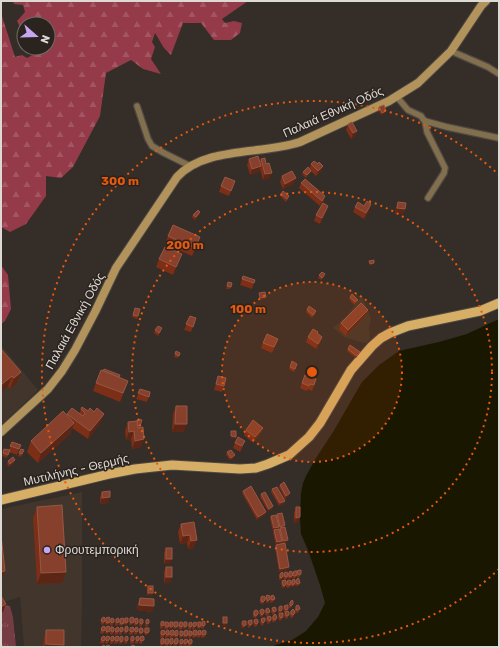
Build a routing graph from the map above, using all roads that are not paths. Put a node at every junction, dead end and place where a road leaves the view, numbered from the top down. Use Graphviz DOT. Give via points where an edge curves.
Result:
graph roads {
  1 [pos="486,1"];
  2 [pos="451,51"];
  3 [pos="499,74"];
  4 [pos="397,97"];
  5 [pos="137,106"];
  6 [pos="425,121"];
  7 [pos="499,138"];
  8 [pos="190,166"];
  9 [pos="428,198"];
  10 [pos="499,303"];
  11 [pos="1,432"];
  12 [pos="1,500"];
  1 -- 2 [label="main road, Παλαιά Εθνική Οδός"];
  2 -- 3 [label="street"];
  2 -- 4 [label="main road, Παλαιά Εθνική Οδός" via="418,83"];
  4 -- 6 [label="street" via="408,110 421,116"];
  4 -- 8 [label="main road, Παλαιά Εθνική Οδός" via="290,146 214,157"];
  5 -- 8 [label="street" via="152,146"];
  6 -- 7 [label="street"];
  6 -- 9 [label="street" via="427,132 445,168"];
  8 -- 11 [label="main road, Παλαιά Εθνική Οδός" via="177,177 116,268 62,371 48,389"];
  10 -- 12 [label="main road, Μυτιλήνης - Θερμής" via="480,311 408,326 382,338 351,370 309,437 289,455 268,464 240,469 172,465 135,469"];
}
